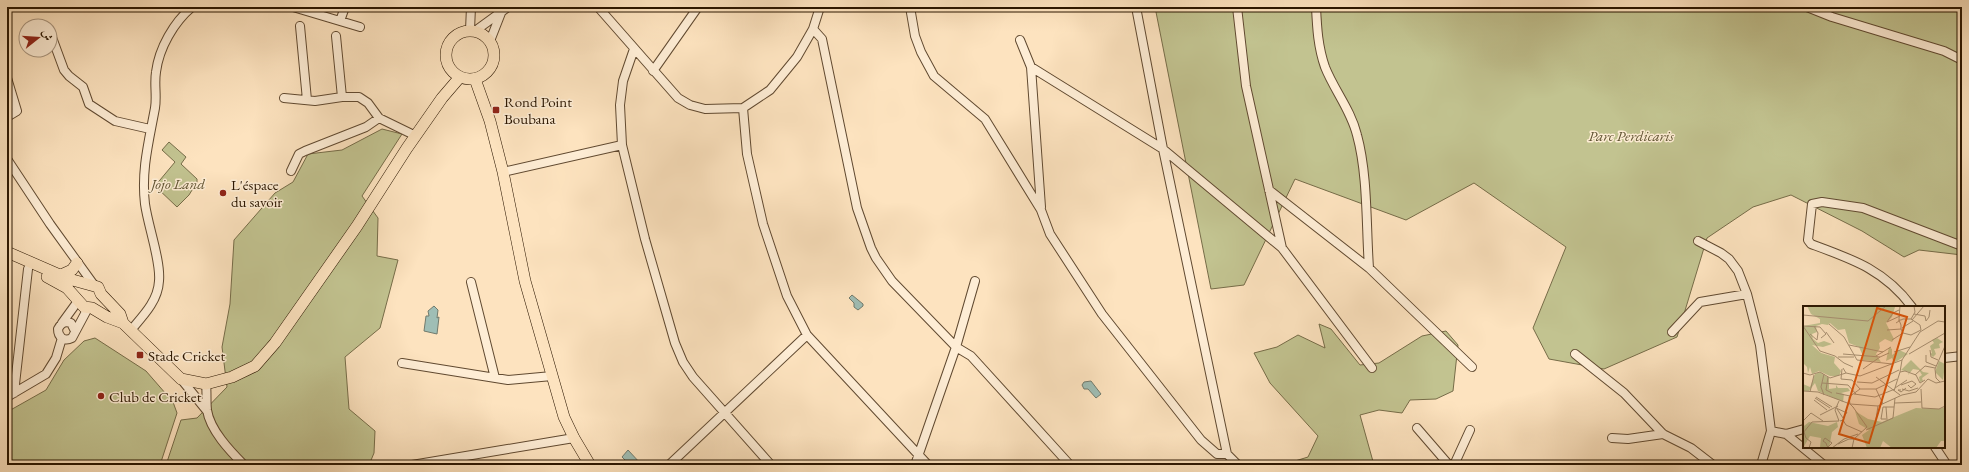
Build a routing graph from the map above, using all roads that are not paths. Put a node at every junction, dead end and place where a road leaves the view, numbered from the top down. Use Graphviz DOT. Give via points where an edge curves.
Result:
graph roads {
  1 [pos="192,7"];
  2 [pos="293,7"];
  3 [pos="345,7"];
  4 [pos="471,7"];
  5 [pos="598,7"];
  6 [pos="698,7"];
  7 [pos="820,7"];
  8 [pos="910,7"];
  9 [pos="1136,7"];
  10 [pos="1237,7"];
  11 [pos="1316,7"];
  12 [pos="1807,7"];
  13 [pos="505,10"];
  14 [pos="340,21"];
  15 [pos="300,26"];
  16 [pos="360,27"];
  17 [pos="813,29"];
  18 [pos="473,30"];
  19 [pos="336,36"];
  20 [pos="1020,40"];
  21 [pos="490,41"];
  22 [pos="634,49"];
  23 [pos="58,54"];
  24 [pos="1962,60"];
  25 [pos="1031,67"];
  26 [pos="653,71"];
  27 [pos="455,74"];
  28 [pos="479,77"];
  29 [pos="7,78"];
  30 [pos="342,97"];
  31 [pos="284,98"];
  32 [pos="307,100"];
  33 [pos="743,108"];
  34 [pos="7,117"];
  35 [pos="379,118"];
  36 [pos="150,129"];
  37 [pos="416,136"];
  38 [pos="622,145"];
  39 [pos="1163,149"];
  40 [pos="7,159"];
  41 [pos="291,171"];
  42 [pos="503,172"];
  43 [pos="1269,190"];
  44 [pos="1041,210"];
  45 [pos="1698,241"];
  46 [pos="1962,246"];
  47 [pos="1282,248"];
  48 [pos="7,252"];
  49 [pos="7,260"];
  50 [pos="77,263"];
  51 [pos="1369,268"];
  52 [pos="28,269"];
  53 [pos="61,275"];
  54 [pos="975,281"];
  55 [pos="471,282"];
  56 [pos="90,285"];
  57 [pos="101,294"];
  58 [pos="1747,294"];
  59 [pos="78,300"];
  60 [pos="1911,306"];
  61 [pos="90,308"];
  62 [pos="62,323"];
  63 [pos="127,326"];
  64 [pos="75,331"];
  65 [pos="1672,332"];
  66 [pos="807,335"];
  67 [pos="62,338"];
  68 [pos="956,347"];
  69 [pos="1575,354"];
  70 [pos="1962,356"];
  71 [pos="1947,358"];
  72 [pos="402,363"];
  73 [pos="1472,367"];
  74 [pos="1372,368"];
  75 [pos="552,376"];
  76 [pos="496,378"];
  77 [pos="181,379"];
  78 [pos="206,384"];
  79 [pos="10,395"];
  80 [pos="207,411"];
  81 [pos="724,413"];
  82 [pos="1417,428"];
  83 [pos="1803,429"];
  84 [pos="1470,430"];
  85 [pos="1771,431"];
  86 [pos="1663,434"];
  87 [pos="1786,434"];
  88 [pos="574,438"];
  89 [pos="1612,438"];
  90 [pos="1803,448"];
  91 [pos="1803,448"];
  92 [pos="1936,448"];
  93 [pos="1227,454"];
  94 [pos="919,455"];
  95 [pos="244,465"];
  96 [pos="412,465"];
  97 [pos="590,465"];
  98 [pos="669,465"];
  99 [pos="771,465"];
  100 [pos="915,465"];
  101 [pos="928,465"];
  102 [pos="1070,465"];
  103 [pos="1238,465"];
  104 [pos="1449,465"];
  105 [pos="1454,465"];
  106 [pos="1713,465"];
  107 [pos="1761,465"];
  108 [pos="1824,465"];
  109 [pos="1947,465"];
  1 -- 36 [label="street" via="178,21 162,52 156,71 157,95"];
  2 -- 14 [label="street"];
  3 -- 14 [label="street"];
  4 -- 18 [label="street"];
  5 -- 22 [label="street"];
  6 -- 26 [label="street"];
  7 -- 17 [label="street"];
  8 -- 44 [label="street" via="915,36 934,76 985,119"];
  9 -- 39 [label="street"];
  10 -- 43 [label="street" via="1246,86"];
  11 -- 51 [label="street" via="1317,36 1321,53 1358,136 1364,182"];
  12 -- 24 [label="street" via="1944,51"];
  13 -- 18 [label="street"];
  13 -- 21 [label="street"];
  14 -- 16 [label="street"];
  15 -- 32 [label="street"];
  17 -- 33 [label="street" via="797,57 770,90"];
  17 -- 68 [label="street" via="822,39 857,208 871,248 892,281"];
  18 -- 21 [label="main road" via="484,34"];
  18 -- 27 [label="main road" via="454,35 446,49 445,58"];
  19 -- 30 [label="street"];
  20 -- 25 [label="street"];
  21 -- 28 [label="main road" via="493,48 493,63"];
  22 -- 26 [label="street"];
  22 -- 38 [label="street" via="622,81"];
  23 -- 36 [label="street" via="64,70 83,86 89,104 115,122"];
  25 -- 39 [label="street"];
  25 -- 44 [label="street"];
  26 -- 33 [label="street" via="678,98 690,105 705,109"];
  27 -- 28 [label="main road"];
  27 -- 37 [label="main road"];
  28 -- 42 [label="main road"];
  29 -- 34 [label="street" via="17,111"];
  30 -- 32 [label="street"];
  30 -- 35 [label="street" via="359,97 368,103"];
  31 -- 32 [label="street"];
  33 -- 66 [label="street" via="747,154 763,224 787,296"];
  35 -- 37 [label="street"];
  35 -- 41 [label="street" via="366,127 299,154"];
  36 -- 63 [label="street" via="144,167 144,190 159,281 147,310"];
  37 -- 78 [label="main road" via="275,343 255,366 232,378"];
  38 -- 42 [label="street"];
  38 -- 81 [label="street" via="645,239 675,343 693,377"];
  39 -- 47 [label="street"];
  39 -- 93 [label="street"];
  40 -- 50 [label="street"];
  42 -- 75 [label="main road" via="525,281"];
  43 -- 47 [label="street"];
  43 -- 51 [label="street"];
  44 -- 93 [label="street" via="1050,234 1102,314 1201,440 1217,454"];
  45 -- 58 [label="street" via="1728,259 1738,271"];
  46 -- 60 [label="street" via="1863,208 1822,202 1812,204 1808,240 1811,244 1872,269 1895,287"];
  47 -- 74 [label="street"];
  48 -- 53 [label="main road"];
  49 -- 52 [label="main road"];
  50 -- 53 [label="main road" via="72,270"];
  50 -- 56 [label="street"];
  51 -- 73 [label="street"];
  52 -- 59 [label="main road" via="61,284"];
  52 -- 79 [label="street"];
  53 -- 56 [label="main road"];
  54 -- 68 [label="street"];
  55 -- 76 [label="street"];
  56 -- 57 [label="main road" via="98,287"];
  56 -- 59 [label="main road" via="78,290"];
  57 -- 61 [label="main road" via="100,303"];
  57 -- 63 [label="main road" via="120,314"];
  58 -- 65 [label="street" via="1700,302"];
  58 -- 85 [label="street" via="1760,345"];
  59 -- 61 [label="main road" via="81,305"];
  59 -- 62 [label="street"];
  61 -- 63 [label="main road"];
  61 -- 64 [label="street"];
  62 -- 64 [label="street" via="71,323"];
  62 -- 67 [label="street" via="58,329"];
  63 -- 77 [label="main road"];
  64 -- 67 [label="street" via="69,339"];
  66 -- 81 [label="street"];
  66 -- 94 [label="street"];
  67 -- 79 [label="street" via="52,367 46,374"];
  68 -- 94 [label="street"];
  68 -- 102 [label="street" via="972,356"];
  69 -- 86 [label="street" via="1624,393"];
  70 -- 71 [label="street"];
  72 -- 76 [label="street"];
  75 -- 76 [label="street" via="508,380"];
  75 -- 88 [label="main road" via="564,417"];
  77 -- 78 [label="main road"];
  77 -- 80 [label="street"];
  78 -- 80 [label="street"];
  80 -- 95 [label="street" via="219,435"];
  81 -- 98 [label="street"];
  81 -- 99 [label="street"];
  82 -- 104 [label="street"];
  83 -- 87 [label="street"];
  84 -- 105 [label="street"];
  85 -- 87 [label="street"];
  85 -- 107 [label="street"];
  86 -- 89 [label="street" via="1628,439"];
  86 -- 106 [label="street" via="1691,448"];
  87 -- 90 [label="street"];
  88 -- 96 [label="street"];
  88 -- 97 [label="main road"];
  91 -- 108 [label="street"];
  92 -- 109 [label="street"];
  93 -- 103 [label="street"];
  94 -- 100 [label="street"];
  94 -- 101 [label="street"];
}
